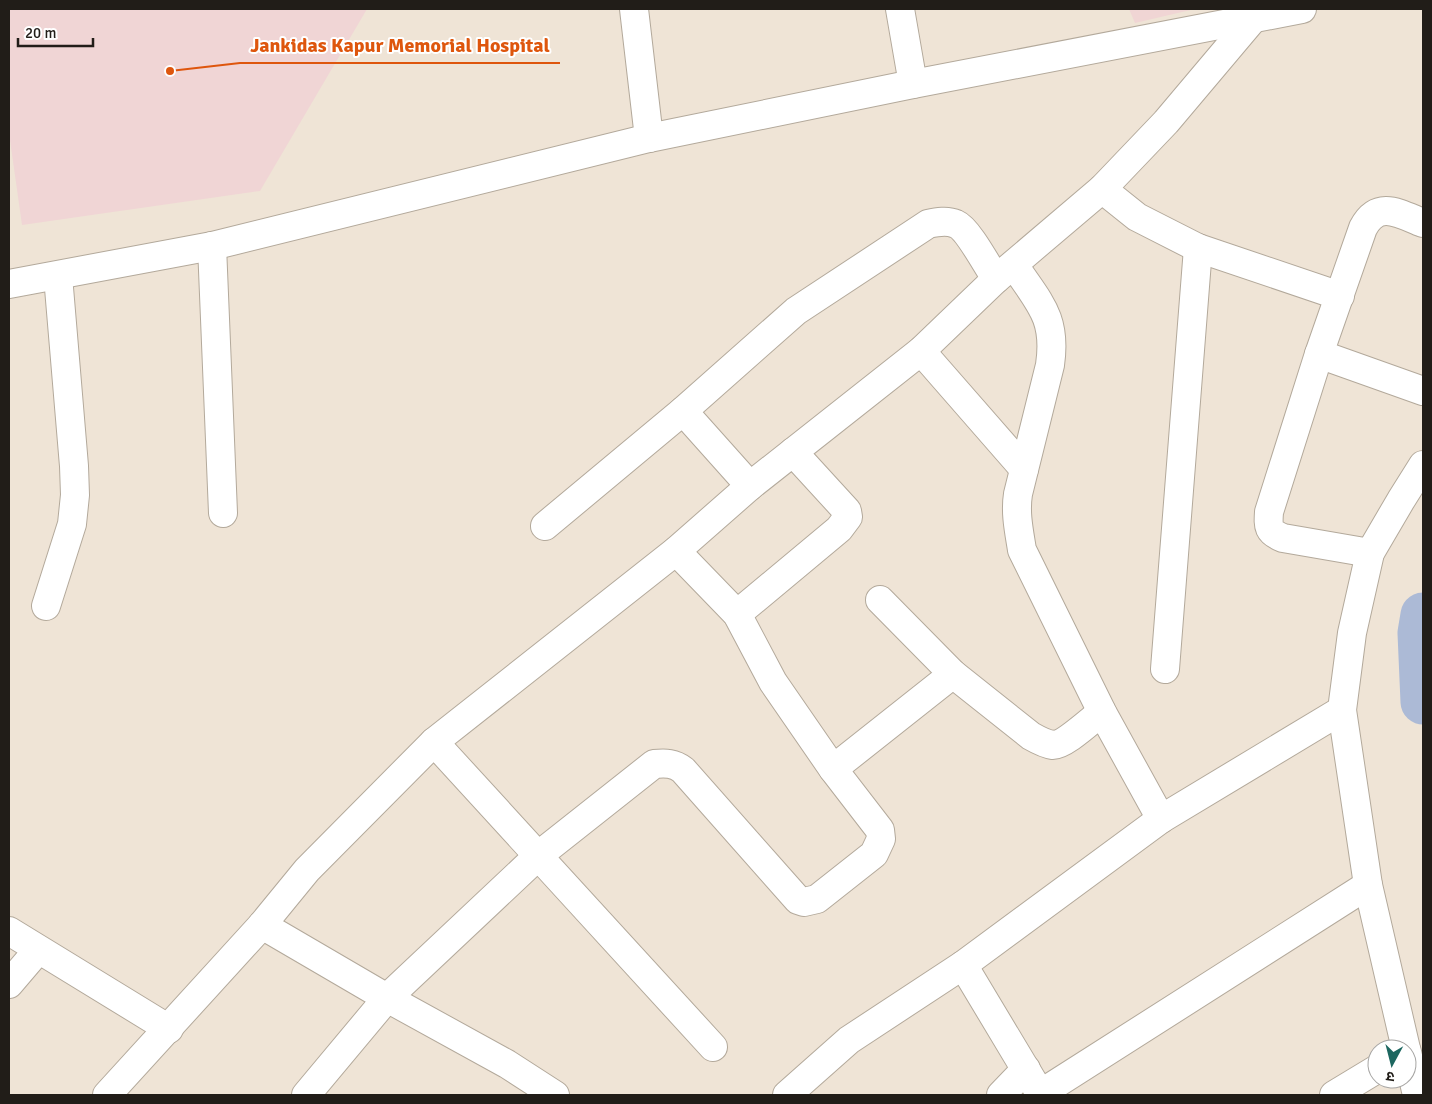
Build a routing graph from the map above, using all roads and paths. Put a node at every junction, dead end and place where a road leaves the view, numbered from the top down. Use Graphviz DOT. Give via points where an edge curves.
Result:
graph roads {
  1 [pos="634,9"];
  2 [pos="900,9"];
  3 [pos="1302,9"];
  4 [pos="1252,20"];
  5 [pos="913,84"];
  6 [pos="649,138"];
  7 [pos="1102,189"];
  8 [pos="1423,223"];
  9 [pos="212,246"];
  10 [pos="1198,248"];
  11 [pos="1005,272"];
  12 [pos="58,276"];
  13 [pos="9,284"];
  14 [pos="1340,296"];
  15 [pos="921,351"];
  16 [pos="1319,354"];
  17 [pos="1423,391"];
  18 [pos="683,410"];
  19 [pos="793,452"];
  20 [pos="1423,465"];
  21 [pos="1024,469"];
  22 [pos="750,486"];
  23 [pos="222,513"];
  24 [pos="545,526"];
  25 [pos="676,551"];
  26 [pos="1370,553"];
  27 [pos="880,600"];
  28 [pos="46,606"];
  29 [pos="737,614"];
  30 [pos="1165,669"];
  31 [pos="953,674"];
  32 [pos="1342,710"];
  33 [pos="1102,712"];
  34 [pos="434,742"];
  35 [pos="833,769"];
  36 [pos="1161,819"];
  37 [pos="539,855"];
  38 [pos="1368,885"];
  39 [pos="262,925"];
  40 [pos="9,931"];
  41 [pos="38,950"];
  42 [pos="963,966"];
  43 [pos="9,984"];
  44 [pos="387,998"];
  45 [pos="169,1029"];
  46 [pos="1404,1039"];
  47 [pos="713,1047"];
  48 [pos="1026,1069"];
  49 [pos="1367,1075"];
  50 [pos="108,1095"];
  51 [pos="306,1095"];
  52 [pos="556,1095"];
  53 [pos="787,1095"];
  54 [pos="1001,1095"];
  55 [pos="1040,1095"];
  56 [pos="1334,1095"];
  1 -- 6 [label="street"];
  2 -- 5 [label="street"];
  3 -- 4 [label="street"];
  4 -- 5 [label="street"];
  4 -- 7 [label="street" via="1166,122"];
  5 -- 6 [label="street"];
  6 -- 9 [label="street"];
  7 -- 10 [label="street" via="1137,217"];
  7 -- 11 [label="street"];
  8 -- 14 [label="street" via="1386,210 1368,219"];
  9 -- 12 [label="street"];
  9 -- 23 [label="street"];
  10 -- 14 [label="street"];
  10 -- 30 [label="street"];
  11 -- 15 [label="street"];
  11 -- 18 [label="street" via="957,224 943,221 928,224 796,311"];
  11 -- 21 [label="street" via="1047,314 1053,346"];
  12 -- 13 [label="street"];
  12 -- 28 [label="street" via="75,494 72,524"];
  14 -- 16 [label="street"];
  15 -- 19 [label="street"];
  15 -- 21 [label="street"];
  16 -- 17 [label="street"];
  16 -- 26 [label="street" via="1269,512 1268,526 1273,534 1283,538"];
  18 -- 22 [label="street"];
  18 -- 24 [label="street"];
  19 -- 22 [label="street"];
  19 -- 29 [label="street" via="847,511 848,517"];
  20 -- 26 [label="street"];
  21 -- 33 [label="street" via="1016,505 1022,550"];
  22 -- 25 [label="street"];
  25 -- 29 [label="street"];
  25 -- 34 [label="street"];
  26 -- 32 [label="street" via="1352,633"];
  27 -- 31 [label="street"];
  29 -- 35 [label="street" via="773,682"];
  31 -- 33 [label="street" via="1043,743 1055,745 1065,740"];
  31 -- 35 [label="street"];
  32 -- 36 [label="street"];
  32 -- 38 [label="street"];
  33 -- 36 [label="street"];
  34 -- 37 [label="street"];
  34 -- 39 [label="street" via="308,870"];
  35 -- 37 [label="street" via="880,830 881,839 874,854 812,901 798,900 683,770 670,763 654,764"];
  36 -- 42 [label="street"];
  37 -- 44 [label="street"];
  37 -- 47 [label="street"];
  38 -- 46 [label="street"];
  38 -- 55 [label="street"];
  39 -- 44 [label="street"];
  39 -- 45 [label="street"];
  40 -- 41 [label="street"];
  41 -- 43 [label="street"];
  41 -- 45 [label="street"];
  42 -- 48 [label="street"];
  42 -- 53 [label="street" via="849,1040"];
  44 -- 51 [label="street"];
  44 -- 52 [label="street"];
  45 -- 50 [label="street"];
  48 -- 54 [label="street"];
  48 -- 55 [label="street"];
  49 -- 56 [label="street"];
}
